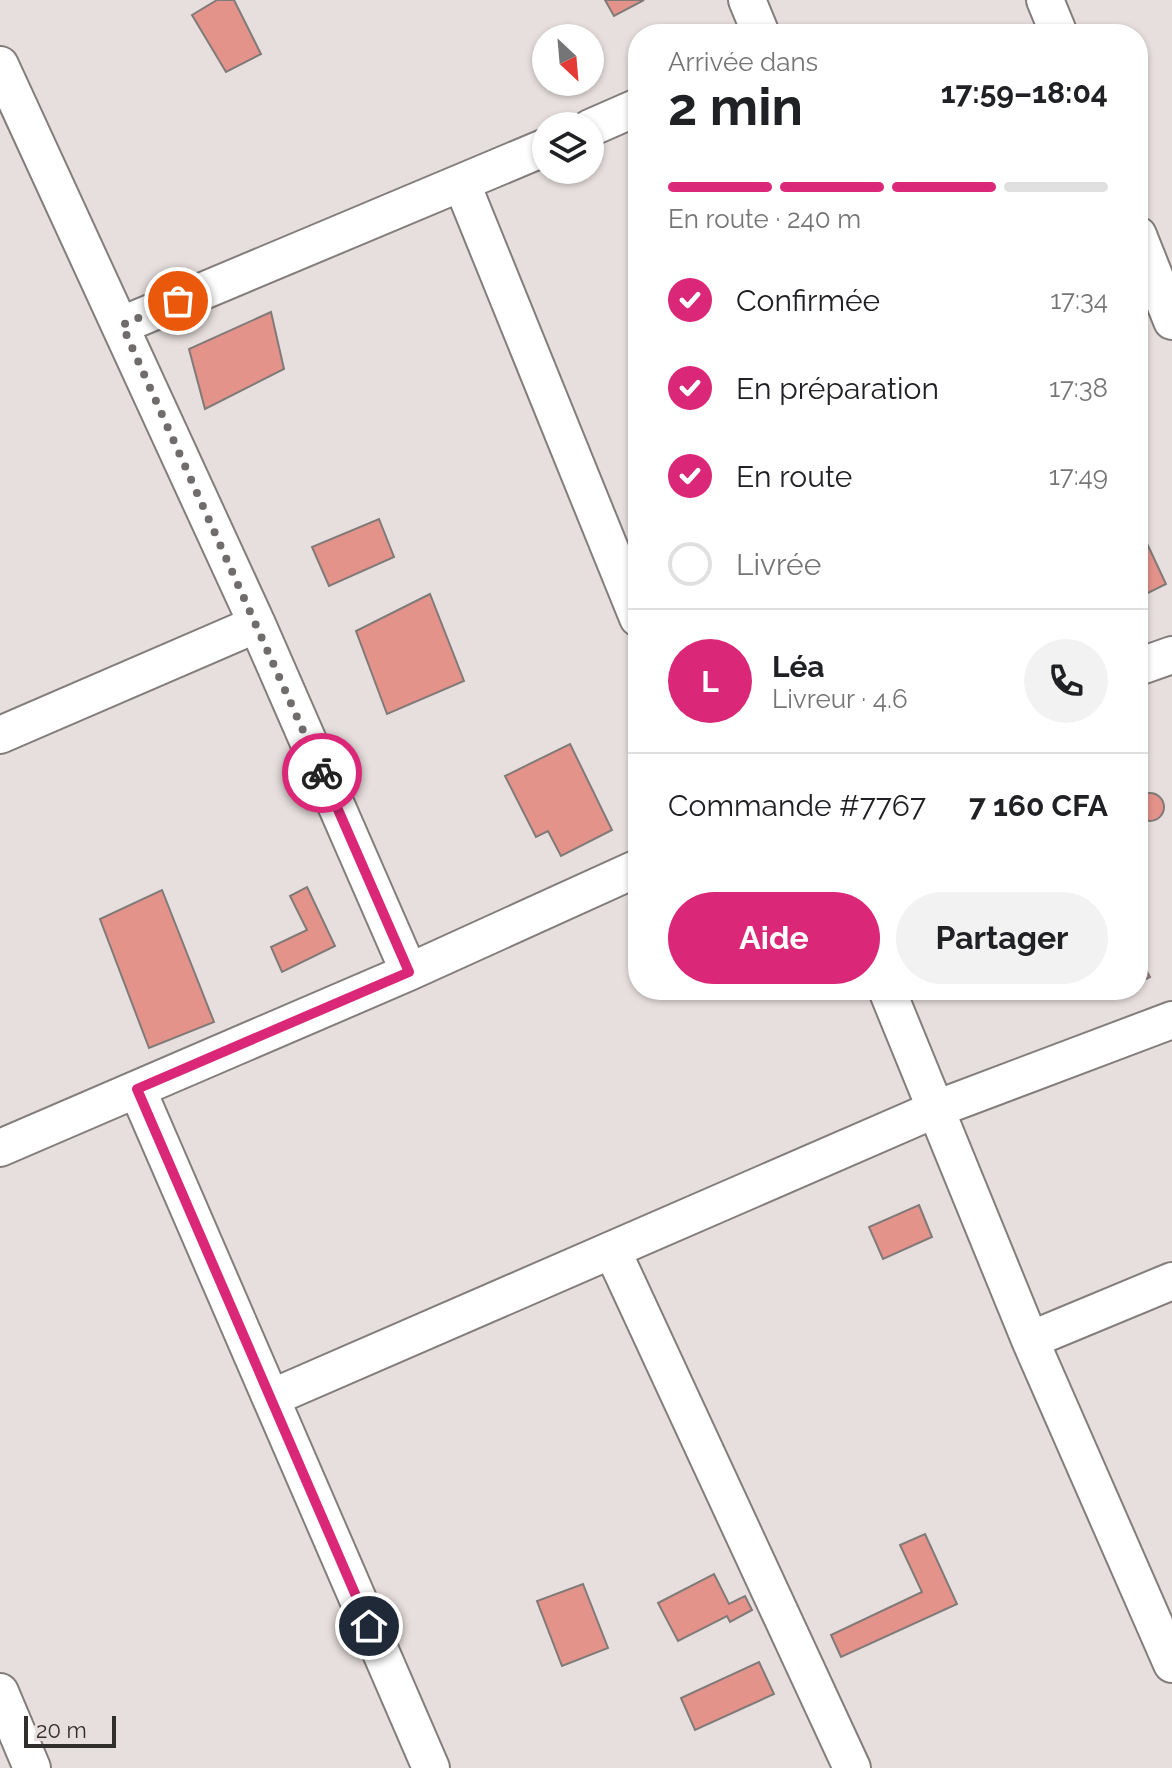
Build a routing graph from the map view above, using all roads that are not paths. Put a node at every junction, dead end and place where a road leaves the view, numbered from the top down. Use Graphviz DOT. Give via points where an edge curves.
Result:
graph roads {
  1 [pos="747,0"];
  2 [pos="1045,0"];
  3 [pos="757,24"];
  4 [pos="1055,24"];
  5 [pos="0,65"];
  6 [pos="628,111"];
  7 [pos="604,122"];
  8 [pos="532,153"];
  9 [pos="462,184"];
  10 [pos="1148,260"];
  11 [pos="1172,321"];
  12 [pos="122,325"];
  13 [pos="628,593"];
  14 [pos="257,624"];
  15 [pos="1172,655"];
  16 [pos="1148,663"];
  17 [pos="1,731"];
  18 [pos="628,873"];
  19 [pos="409,972"];
  20 [pos="891,1000"];
  21 [pos="1172,1020"];
  22 [pos="137,1089"];
  23 [pos="936,1109"];
  24 [pos="0,1148"];
  25 [pos="612,1250"];
  26 [pos="1172,1281"];
  27 [pos="1030,1340"];
  28 [pos="271,1398"];
  29 [pos="1169,1645"];
  30 [pos="0,1692"];
  31 [pos="32,1768"];
  32 [pos="431,1768"];
  33 [pos="852,1768"];
  1 -- 3 [label="street"];
  2 -- 4 [label="street"];
  5 -- 12 [label="street"];
  6 -- 7 [label="street"];
  8 -- 9 [label="street"];
  9 -- 12 [label="street"];
  9 -- 13 [label="street"];
  10 -- 11 [label="street"];
  12 -- 14 [label="street"];
  14 -- 17 [label="street"];
  14 -- 19 [label="street"];
  15 -- 16 [label="street"];
  18 -- 19 [label="street"];
  19 -- 22 [label="street"];
  20 -- 23 [label="street"];
  21 -- 23 [label="street"];
  22 -- 24 [label="street"];
  22 -- 28 [label="street"];
  23 -- 25 [label="street"];
  23 -- 27 [label="street"];
  25 -- 28 [label="street"];
  25 -- 33 [label="street"];
  26 -- 27 [label="street"];
  27 -- 29 [label="street"];
  28 -- 32 [label="street"];
  30 -- 31 [label="street"];
}
